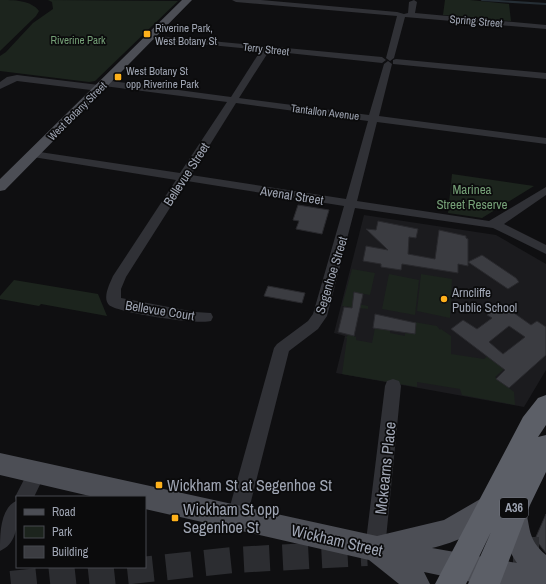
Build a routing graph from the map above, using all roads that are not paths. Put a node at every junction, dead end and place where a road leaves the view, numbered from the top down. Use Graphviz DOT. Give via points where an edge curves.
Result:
graph roads {
  1 [pos="187,0"];
  2 [pos="236,0"];
  3 [pos="353,0"];
  4 [pos="261,1"];
  5 [pos="413,2"];
  6 [pos="349,10"];
  7 [pos="404,15"];
  8 [pos="546,26"];
  9 [pos="150,37"];
  10 [pos="266,49"];
  11 [pos="389,61"];
  12 [pos="546,76"];
  13 [pos="0,86"];
  14 [pos="102,86"];
  15 [pos="234,100"];
  16 [pos="374,118"];
  17 [pos="546,141"];
  18 [pos="33,154"];
  19 [pos="183,178"];
  20 [pos="0,187"];
  21 [pos="546,190"];
  22 [pos="352,204"];
  23 [pos="494,224"];
  24 [pos="546,250"];
  25 [pos="114,301"];
  26 [pos="206,317"];
  27 [pos="393,386"];
  28 [pos="546,405"];
  29 [pos="546,446"];
  30 [pos="0,464"];
  31 [pos="37,472"];
  32 [pos="25,496"];
  33 [pos="140,496"];
  34 [pos="146,497"];
  35 [pos="501,508"];
  36 [pos="16,512"];
  37 [pos="236,517"];
  38 [pos="0,541"];
  39 [pos="375,549"];
  40 [pos="546,571"];
  41 [pos="454,575"];
  42 [pos="487,578"];
  43 [pos="546,580"];
  44 [pos="417,584"];
  1 -- 9 [label="main road, West Botany Street"];
  2 -- 4 [label="street, Spring Street"];
  3 -- 6 [label="street"];
  4 -- 6 [label="street, Spring Street"];
  5 -- 7 [label="street, Segenhoe Street"];
  6 -- 7 [label="street, Spring Street"];
  7 -- 8 [label="street, Spring Street"];
  7 -- 11 [label="street, Segenhoe Street"];
  9 -- 10 [label="street, Terry Street"];
  9 -- 14 [label="main road, West Botany Street"];
  10 -- 11 [label="street, Terry Street"];
  10 -- 15 [label="street, Bellevue Street"];
  11 -- 12 [label="street, Terry Street"];
  11 -- 16 [label="street, Segenhoe Street"];
  13 -- 14 [label="street, Tantallon Avenue" via="10,79 18,78"];
  14 -- 15 [label="street, Tantallon Avenue"];
  14 -- 18 [label="main road, West Botany Street"];
  15 -- 16 [label="street, Tantallon Avenue"];
  15 -- 19 [label="street, Bellevue Street"];
  16 -- 17 [label="street, Tantallon Avenue"];
  16 -- 22 [label="street, Segenhoe Street"];
  18 -- 19 [label="street, Avenal Street"];
  18 -- 20 [label="main road, West Botany Street"];
  19 -- 22 [label="street, Avenal Street"];
  19 -- 25 [label="street, Bellevue Street" via="120,276 114,289"];
  21 -- 23 [label="street"];
  22 -- 23 [label="street, Avenal Street"];
  22 -- 37 [label="street, Segenhoe Street" via="320,316 305,332 282,348"];
  23 -- 24 [label="street, Avenal Street"];
  25 -- 26 [label="street, Bellevue Court" via="122,305 195,318"];
  27 -- 39 [label="street, Mckearns Place"];
  28 -- 35 [label="highway, A36" via="532,425"];
  29 -- 35 [label="highway, A36"];
  30 -- 31 [label="main road, Wickham Street"];
  31 -- 32 [label="street"];
  31 -- 33 [label="main road, Wickham Street"];
  34 -- 37 [label="main road, Wickham Street"];
  35 -- 39 [label="main road" via="445,532"];
  35 -- 40 [label="main road" via="518,535 524,553 533,563"];
  35 -- 41 [label="highway, A36"];
  35 -- 42 [label="highway, A36"];
  36 -- 38 [label="street"];
  37 -- 39 [label="main road, Wickham Street"];
  39 -- 41 [label="main road, Wickham Street"];
  39 -- 44 [label="main road" via="404,570"];
  41 -- 42 [label="main road, Wickham Street"];
  42 -- 43 [label="main road, Wickham Street"];
}
